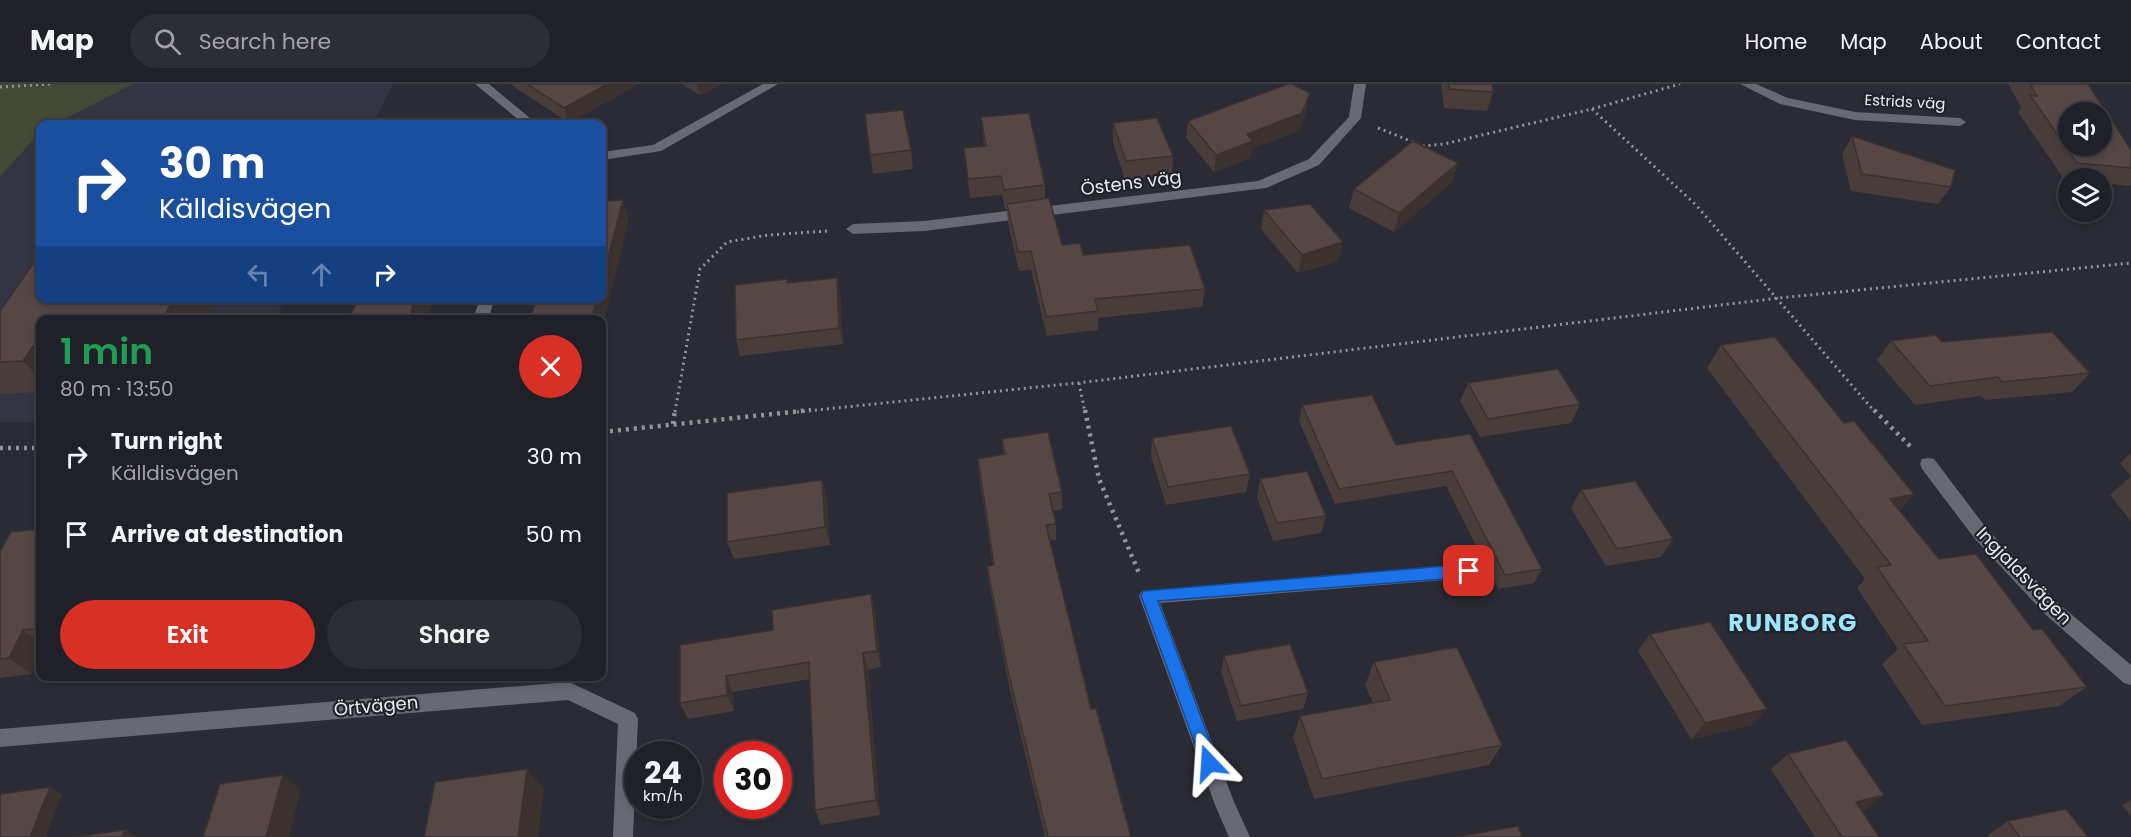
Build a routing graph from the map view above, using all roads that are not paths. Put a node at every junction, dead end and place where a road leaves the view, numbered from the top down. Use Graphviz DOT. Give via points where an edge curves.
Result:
graph roads {
  1 [pos="482,84"];
  2 [pos="772,84"];
  3 [pos="1360,84"];
  4 [pos="1746,84"];
  5 [pos="526,120"];
  6 [pos="1960,122"];
  7 [pos="606,155"];
  8 [pos="853,229"];
  9 [pos="1928,464"];
  10 [pos="1469,571"];
  11 [pos="2131,677"];
  12 [pos="0,738"];
  13 [pos="623,837"];
  14 [pos="1240,837"];
  1 -- 5 [label="street"];
  2 -- 7 [label="street" via="656,148"];
  3 -- 8 [label="street, Östens väg" via="1355,118 1314,162 1262,185 924,226"];
  4 -- 6 [label="street, Estrids väg" via="1784,101 1855,116"];
  9 -- 11 [label="street, Ingjaldsvägen" via="1981,534 2052,609"];
  10 -- 14 [label="street" via="1148,596"];
  12 -- 13 [label="street, Örtvägen" via="569,690 628,719"];
}
